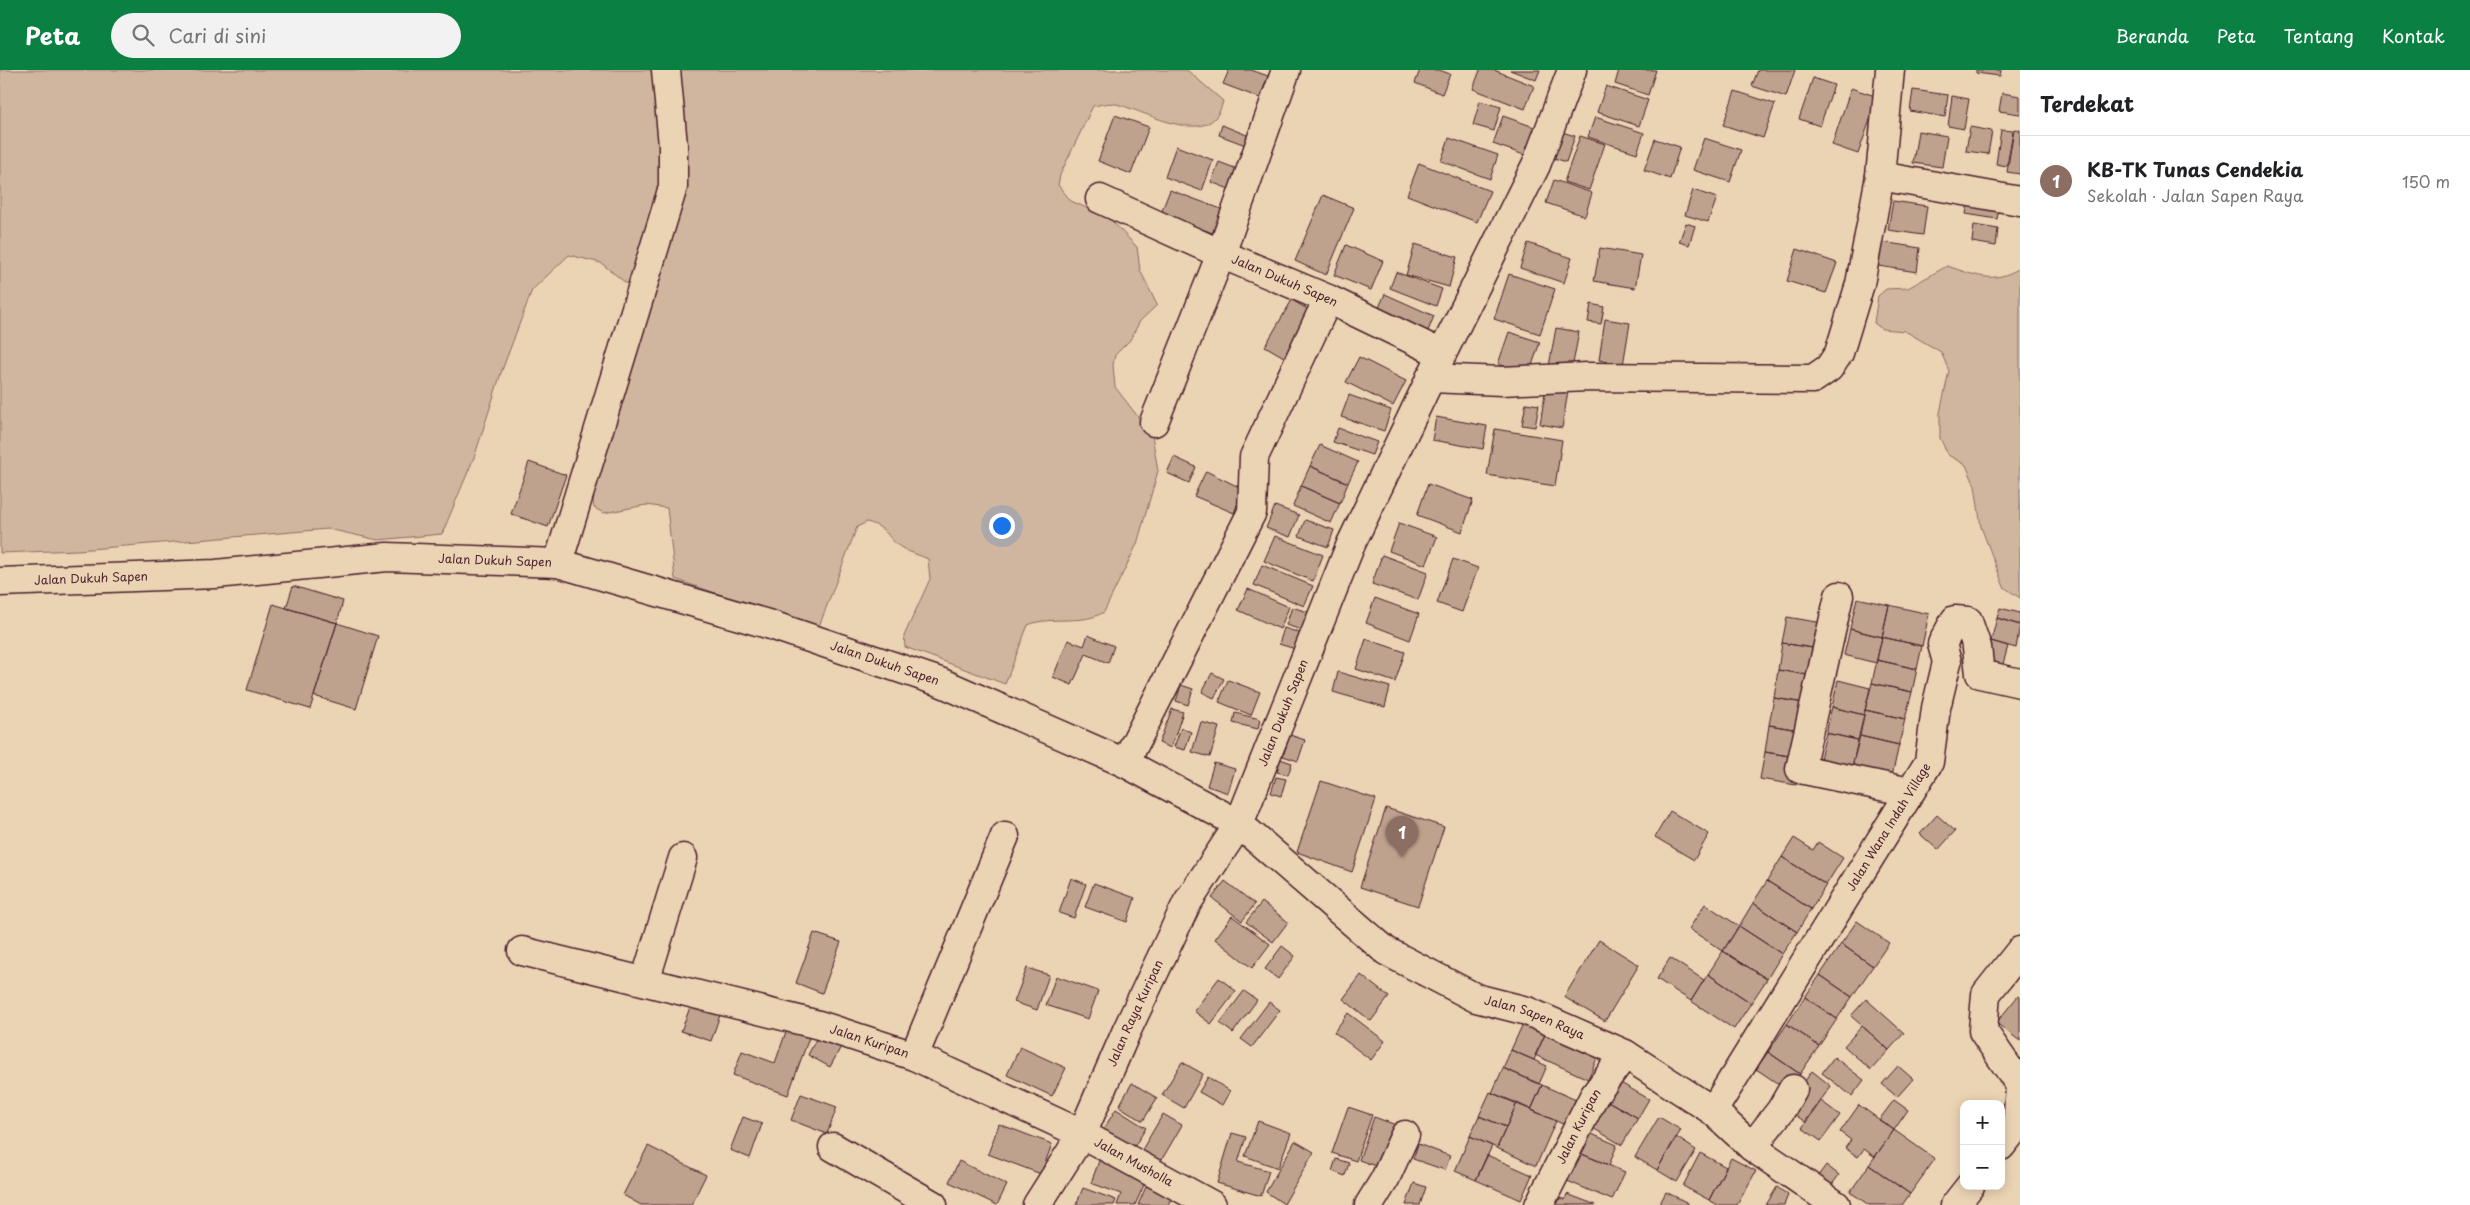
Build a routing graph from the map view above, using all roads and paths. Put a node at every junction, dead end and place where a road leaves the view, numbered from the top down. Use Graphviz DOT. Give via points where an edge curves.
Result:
graph roads {
  1 [pos="666,70"];
  2 [pos="1286,70"];
  3 [pos="1572,70"];
  4 [pos="1890,70"];
  5 [pos="1880,176"];
  6 [pos="1100,200"];
  7 [pos="2020,201"];
  8 [pos="1221,254"];
  9 [pos="1328,298"];
  10 [pos="1436,366"];
  11 [pos="1154,422"];
  12 [pos="558,563"];
  13 [pos="0,582"];
  14 [pos="1840,596"];
  15 [pos="2020,683"];
  16 [pos="1125,763"];
  17 [pos="1910,792"];
  18 [pos="1239,824"];
  19 [pos="1005,836"];
  20 [pos="683,858"];
  21 [pos="522,951"];
  22 [pos="2020,951"];
  23 [pos="645,981"];
  24 [pos="1625,1054"];
  25 [pos="914,1056"];
  26 [pos="2020,1086"];
  27 [pos="1793,1089"];
  28 [pos="1713,1111"];
  29 [pos="1082,1134"];
  30 [pos="1405,1135"];
  31 [pos="2002,1145"];
  32 [pos="833,1147"];
  33 [pos="1752,1147"];
  34 [pos="1967,1190"];
  35 [pos="1174,1196"];
  36 [pos="933,1205"];
  37 [pos="1037,1205"];
  38 [pos="1212,1205"];
  39 [pos="1369,1205"];
  40 [pos="1539,1205"];
  41 [pos="1836,1205"];
  42 [pos="1955,1205"];
  1 -- 12 [label="street" via="673,145 673,187"];
  2 -- 8 [label="street, Jalan Dukuh Sapen"];
  3 -- 10 [label="street, Jalan Dukuh Sapen" via="1536,165"];
  4 -- 5 [label="street"];
  5 -- 7 [label="street"];
  5 -- 10 [label="street" via="1860,284 1838,353 1829,368 1813,379 1587,377 1502,381"];
  6 -- 8 [label="street"];
  8 -- 9 [label="street, Jalan Dukuh Sapen"];
  8 -- 11 [label="street"];
  9 -- 10 [label="street, Jalan Dukuh Sapen"];
  9 -- 16 [label="street" via="1254,457 1252,512"];
  10 -- 18 [label="street, Jalan Dukuh Sapen" via="1352,544"];
  12 -- 13 [label="street, Jalan Dukuh Sapen" via="387,557 216,574"];
  12 -- 16 [label="street, Jalan Dukuh Sapen" via="771,625 940,682"];
  14 -- 17 [label="street" via="1800,769"];
  15 -- 17 [label="street, Jalan Wana Indah Village" via="1980,674 1977,647 1968,622 1955,620 1942,644 1946,662 1929,762"];
  16 -- 18 [label="street, Jalan Dukuh Sapen"];
  17 -- 28 [label="street, Jalan Wana Indah Village"];
  18 -- 24 [label="street, Jalan Sapen Raya" via="1386,951 1476,998 1526,1011"];
  18 -- 29 [label="street, Jalan Raya Kuripan" via="1187,903"];
  19 -- 25 [label="street"];
  20 -- 23 [label="street"];
  21 -- 23 [label="street, Jalan Kuripan"];
  22 -- 26 [label="street" via="1986,994 1983,1031"];
  23 -- 25 [label="street, Jalan Kuripan" via="819,1025"];
  24 -- 28 [label="street, Jalan Sapen Raya"];
  24 -- 40 [label="street, Jalan Kuripan" via="1594,1096"];
  25 -- 29 [label="street, Jalan Kuripan"];
  26 -- 31 [label="street" via="2018,1126"];
  27 -- 33 [label="street"];
  28 -- 33 [label="street, Jalan Sapen Raya"];
  29 -- 35 [label="street, Jalan Musholla"];
  29 -- 37 [label="street, Jalan Raya Kuripan"];
  30 -- 39 [label="street"];
  32 -- 36 [label="street"];
  33 -- 41 [label="street, Jalan Sapen Raya"];
  34 -- 42 [label="street"];
  35 -- 38 [label="street, Jalan Musholla"];
}
